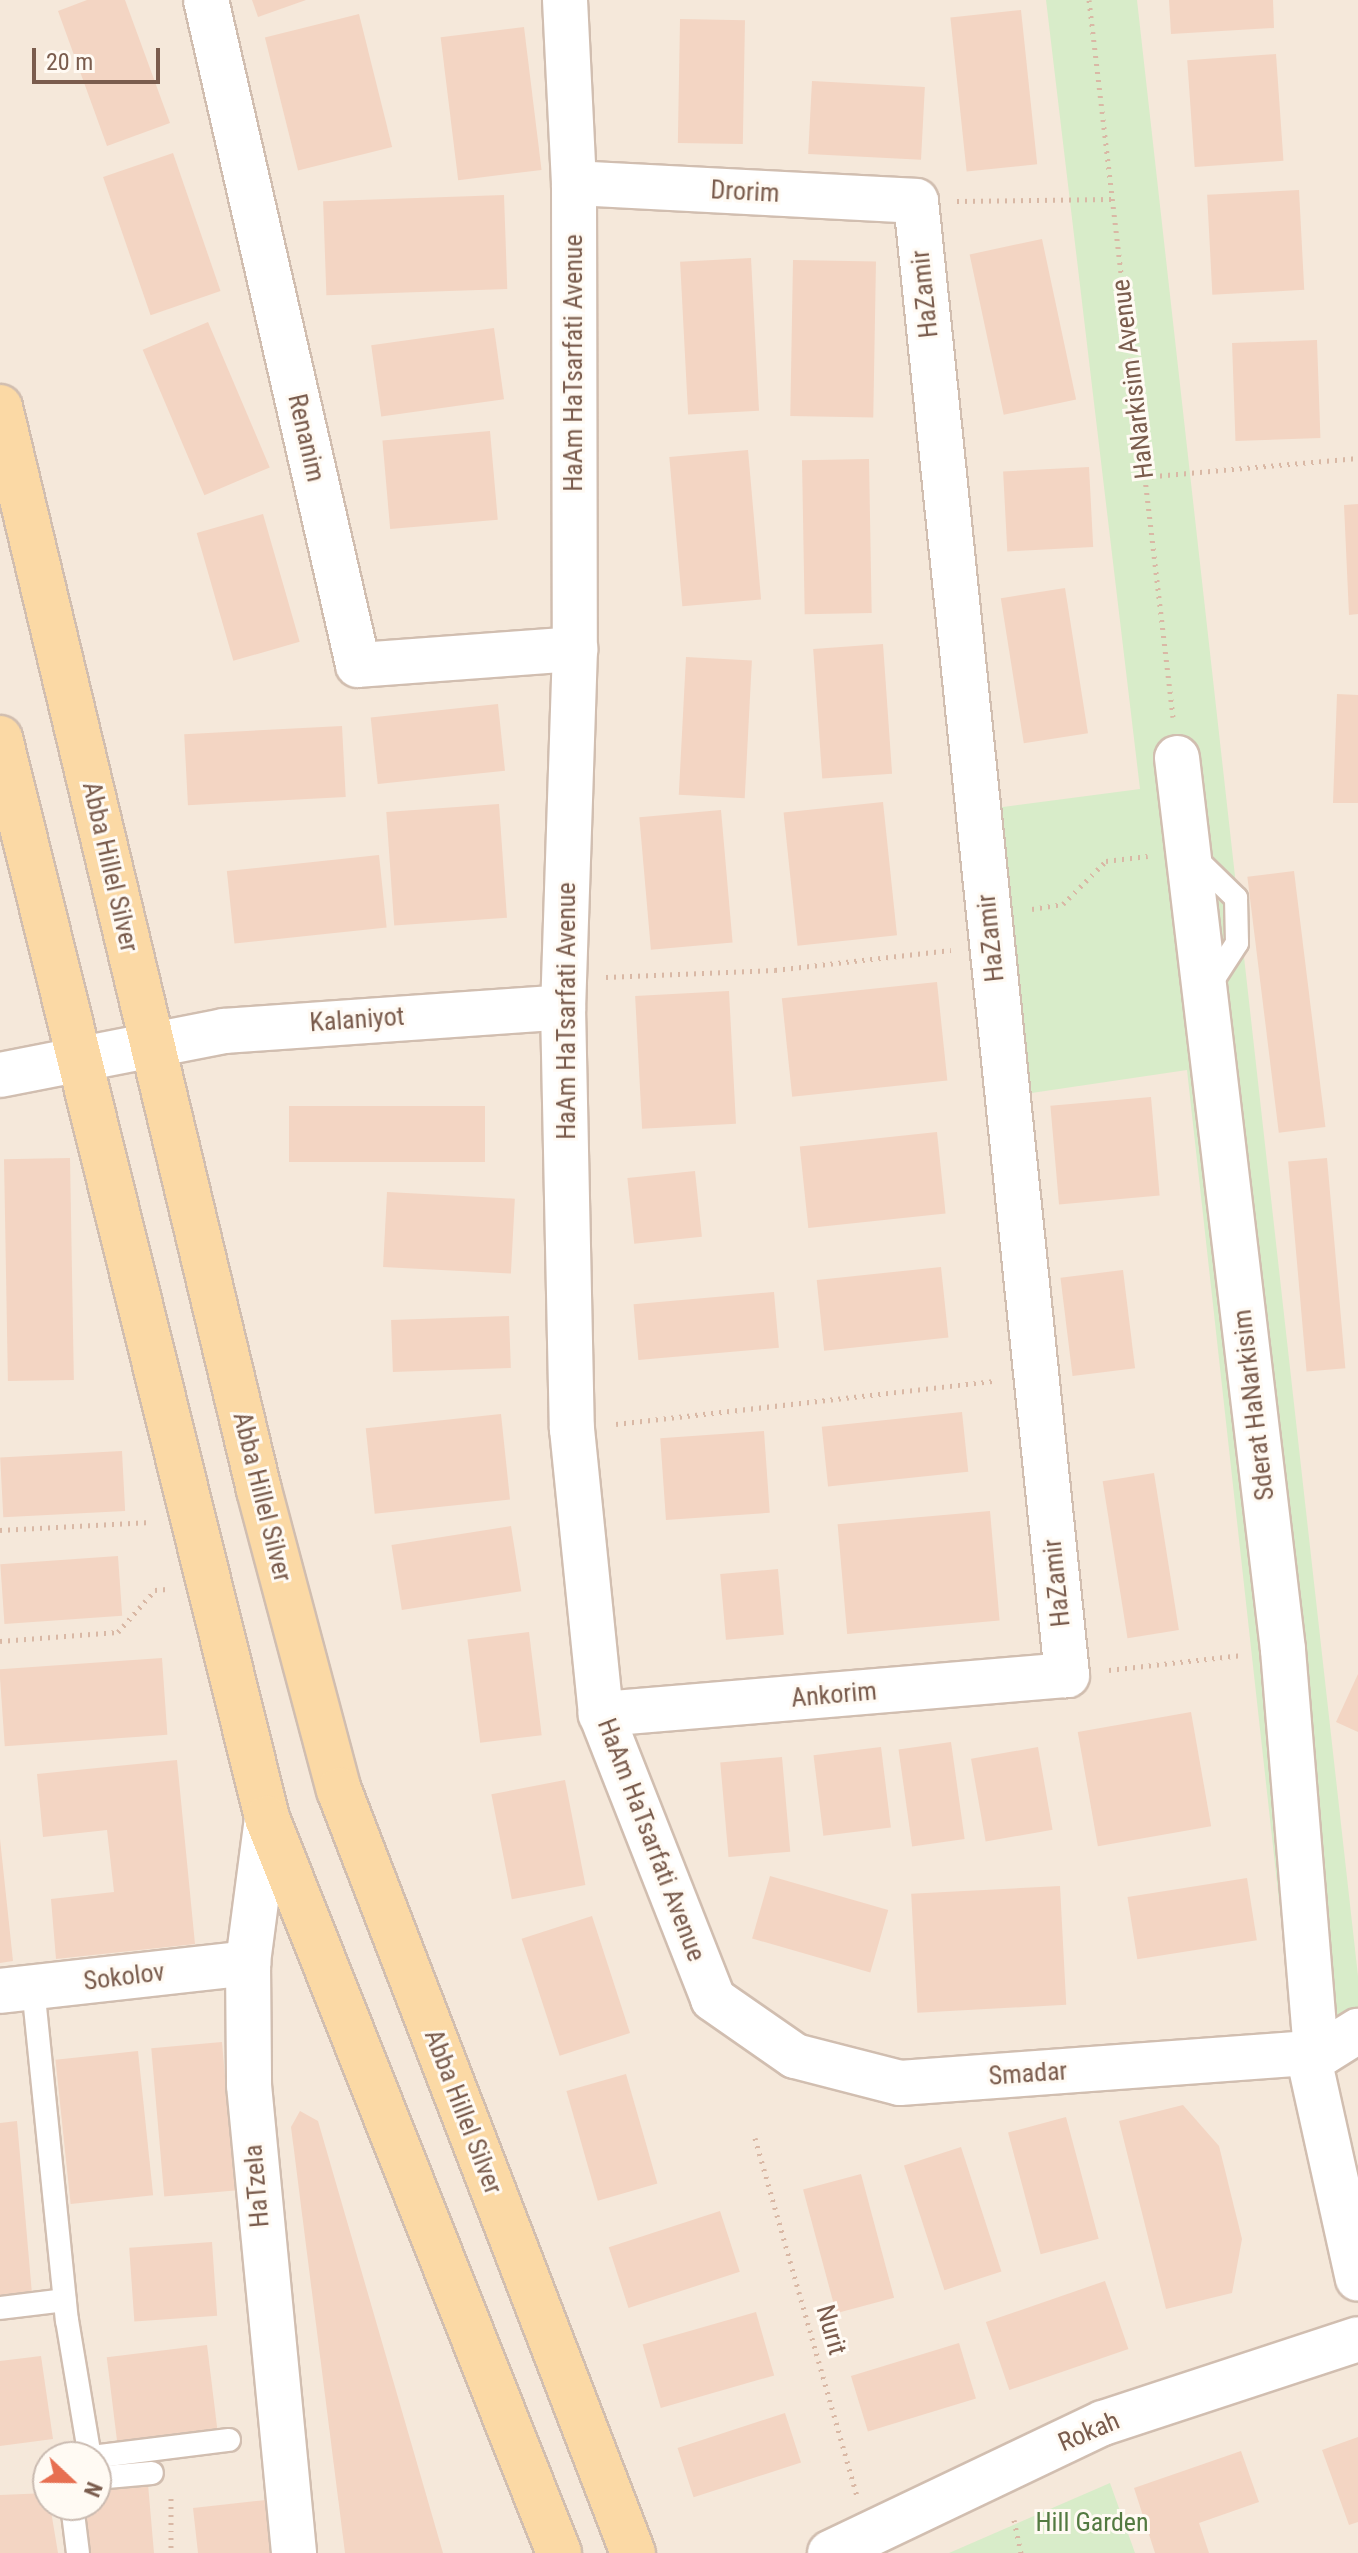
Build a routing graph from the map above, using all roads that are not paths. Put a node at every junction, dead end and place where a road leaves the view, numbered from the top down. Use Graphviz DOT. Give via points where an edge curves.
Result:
graph roads {
  1 [pos="206,0"];
  2 [pos="565,0"];
  3 [pos="574,183"];
  4 [pos="916,201"];
  5 [pos="0,407"];
  6 [pos="575,649"];
  7 [pos="0,738"];
  8 [pos="1177,758"];
  9 [pos="563,993"];
  10 [pos="152,1045"];
  11 [pos="84,1062"];
  12 [pos="0,1075"];
  13 [pos="1067,1675"];
  14 [pos="601,1714"];
  15 [pos="267,1818"];
  16 [pos="248,1963"];
  17 [pos="16,1989"];
  18 [pos="713,1999"];
  19 [pos="1327,2047"];
  20 [pos="1358,2183"];
  21 [pos="1358,2279"];
  22 [pos="65,2300"];
  23 [pos="0,2308"];
  24 [pos="1358,2339"];
  25 [pos="229,2440"];
  26 [pos="88,2441"];
  27 [pos="112,2454"];
  28 [pos="112,2478"];
  29 [pos="161,2479"];
  30 [pos="74,2521"];
  31 [pos="78,2553"];
  32 [pos="294,2553"];
  33 [pos="559,2553"];
  34 [pos="633,2553"];
  35 [pos="830,2553"];
  1 -- 6 [label="street, Renanim" via="358,665"];
  2 -- 3 [label="street, HaAm HaTsarfati Avenue"];
  3 -- 4 [label="street, Drorim"];
  3 -- 6 [label="street, HaAm HaTsarfati Avenue"];
  4 -- 13 [label="street, HaZamir"];
  5 -- 10 [label="main road, Abba Hillel Silver"];
  6 -- 9 [label="street, HaAm HaTsarfati Avenue"];
  7 -- 11 [label="main road"];
  8 -- 19 [label="street, Sderat HaNarkisim"];
  9 -- 10 [label="street, Kalaniyot"];
  9 -- 14 [label="street, HaAm HaTsarfati Avenue" via="572,1429"];
  10 -- 11 [label="street, Kalaniyot"];
  10 -- 34 [label="main road, Abba Hillel Silver" via="339,1790"];
  11 -- 12 [label="street, Kalaniyot"];
  11 -- 15 [label="main road"];
  13 -- 14 [label="street, Ankorim"];
  14 -- 18 [label="street, HaAm HaTsarfati Avenue"];
  15 -- 16 [label="street, HaTzela"];
  15 -- 33 [label="main road"];
  16 -- 17 [label="street, Sokolov"];
  16 -- 32 [label="street, HaTzela" via="253,2128"];
  17 -- 22 [label="lane"];
  18 -- 19 [label="street, Smadar" via="795,2056 900,2083"];
  19 -- 20 [label="street"];
  19 -- 21 [label="street"];
  22 -- 23 [label="lane"];
  22 -- 26 [label="lane"];
  24 -- 35 [label="street, Rokah" via="1103,2423"];
  25 -- 27 [label="lane"];
  28 -- 29 [label="lane"];
  30 -- 31 [label="lane"];
}
